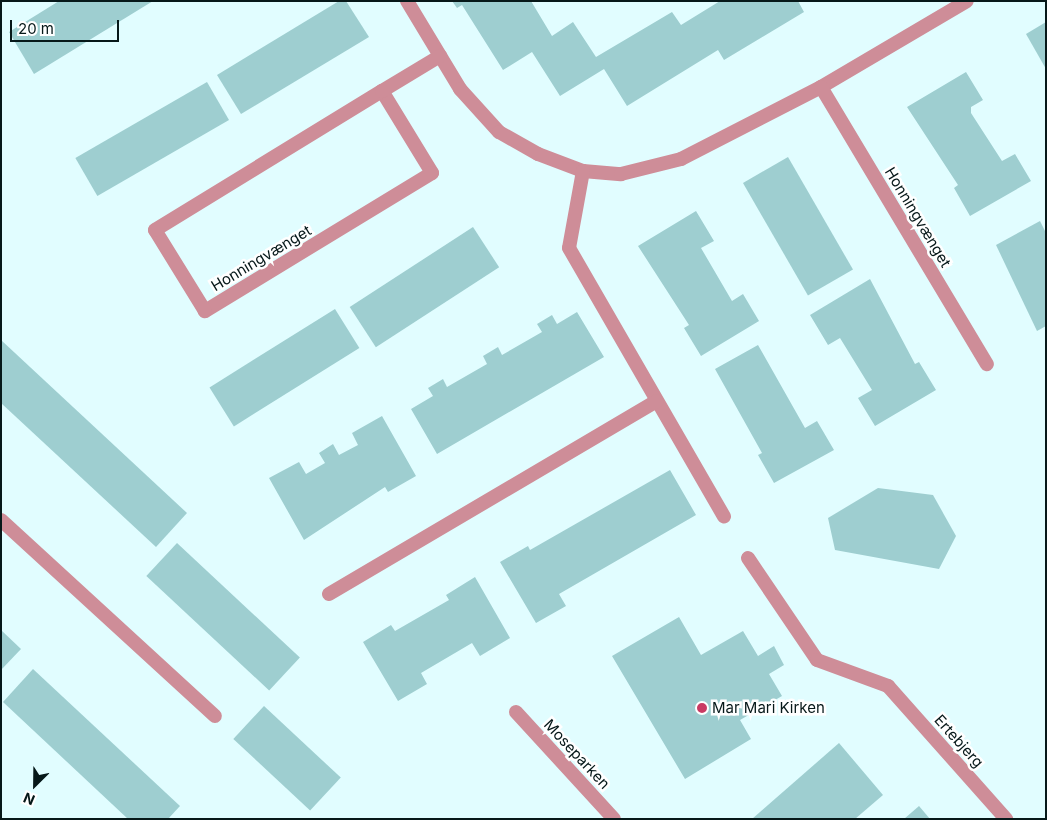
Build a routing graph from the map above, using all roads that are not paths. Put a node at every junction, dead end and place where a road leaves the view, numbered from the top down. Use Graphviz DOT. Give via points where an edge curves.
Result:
graph roads {
  1 [pos="407,1"];
  2 [pos="967,1"];
  3 [pos="440,56"];
  4 [pos="821,87"];
  5 [pos="382,91"];
  6 [pos="583,171"];
  7 [pos="987,364"];
  8 [pos="656,401"];
  9 [pos="724,516"];
  10 [pos="1,520"];
  11 [pos="748,558"];
  12 [pos="329,594"];
  13 [pos="516,712"];
  14 [pos="215,716"];
  15 [pos="614,819"];
  16 [pos="1006,819"];
  1 -- 3 [label="street"];
  2 -- 4 [label="street"];
  3 -- 5 [label="street, Honningvænget"];
  3 -- 6 [label="street" via="460,89 499,132 538,154"];
  4 -- 6 [label="street" via="682,159 622,174"];
  4 -- 7 [label="street, Honningvænget"];
  5 -- 5 [label="street, Honningvænget" via="432,173 205,311 155,230"];
  6 -- 8 [label="street" via="569,248"];
  8 -- 9 [label="street"];
  8 -- 12 [label="street"];
  10 -- 14 [label="street"];
  11 -- 16 [label="street, Ertebjerg" via="817,660 888,686"];
  13 -- 15 [label="street, Moseparken"];
}
